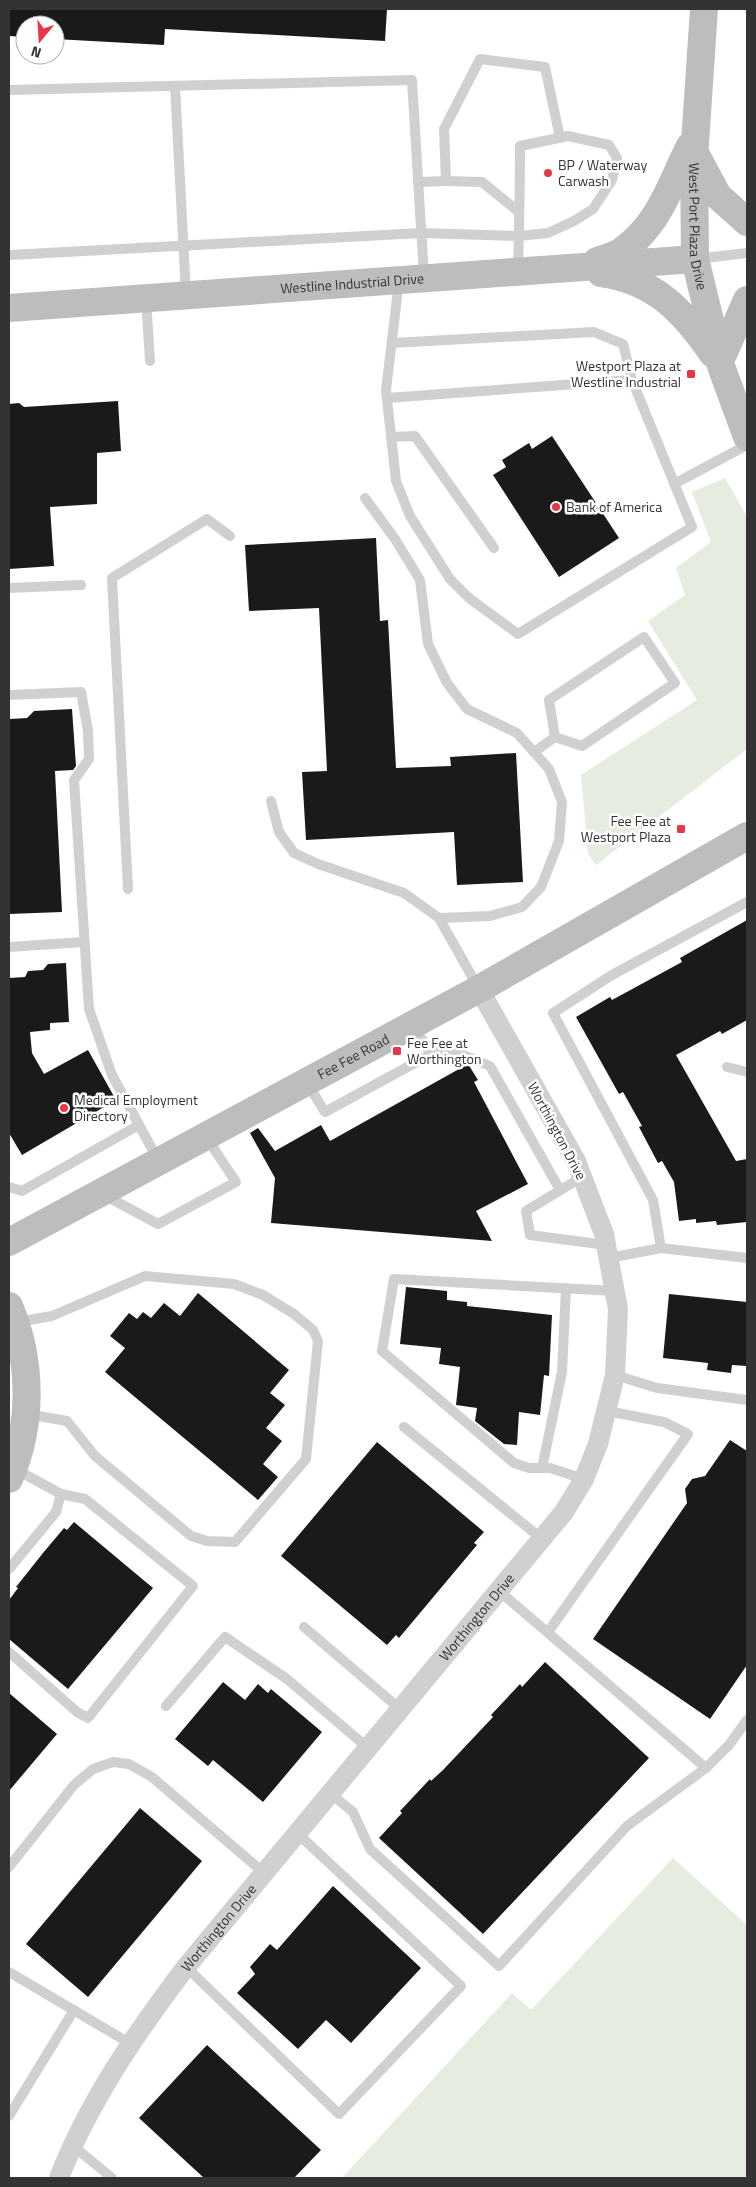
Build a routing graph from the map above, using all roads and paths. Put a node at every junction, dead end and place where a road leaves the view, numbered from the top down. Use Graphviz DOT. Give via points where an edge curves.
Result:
graph roads {
  1 [pos="704,9"];
  2 [pos="174,86"];
  3 [pos="9,90"];
  4 [pos="560,138"];
  5 [pos="696,144"];
  6 [pos="446,181"];
  7 [pos="418,182"];
  8 [pos="519,212"];
  9 [pos="747,222"];
  10 [pos="421,233"];
  11 [pos="519,236"];
  12 [pos="183,244"];
  13 [pos="747,253"];
  14 [pos="9,255"];
  15 [pos="695,260"];
  16 [pos="572,268"];
  17 [pos="518,272"];
  18 [pos="412,279"];
  19 [pos="186,295"];
  20 [pos="146,298"];
  21 [pos="747,300"];
  22 [pos="9,308"];
  23 [pos="392,344"];
  24 [pos="150,361"];
  25 [pos="721,363"];
  26 [pos="632,380"];
  27 [pos="387,398"];
  28 [pos="391,437"];
  29 [pos="747,437"];
  30 [pos="747,445"];
  31 [pos="674,484"];
  32 [pos="364,498"];
  33 [pos="230,536"];
  34 [pos="494,548"];
  35 [pos="81,585"];
  36 [pos="9,588"];
  37 [pos="9,695"];
  38 [pos="555,737"];
  39 [pos="534,752"];
  40 [pos="272,801"];
  41 [pos="747,836"];
  42 [pos="128,888"];
  43 [pos="747,902"];
  44 [pos="439,918"];
  45 [pos="84,942"];
  46 [pos="9,947"];
  47 [pos="479,989"];
  48 [pos="412,1025"];
  49 [pos="431,1054"];
  50 [pos="727,1067"];
  51 [pos="747,1072"];
  52 [pos="306,1082"];
  53 [pos="139,1125"];
  54 [pos="206,1136"];
  55 [pos="158,1162"];
  56 [pos="582,1177"];
  57 [pos="9,1187"];
  58 [pos="560,1190"];
  59 [pos="101,1193"];
  60 [pos="9,1242"];
  61 [pos="660,1248"];
  62 [pos="608,1251"];
  63 [pos="747,1258"];
  64 [pos="566,1288"];
  65 [pos="615,1291"];
  66 [pos="12,1314"];
  67 [pos="615,1375"];
  68 [pos="747,1400"];
  69 [pos="607,1411"];
  70 [pos="26,1414"];
  71 [pos="404,1427"];
  72 [pos="542,1468"];
  73 [pos="11,1473"];
  74 [pos="584,1479"];
  75 [pos="61,1494"];
  76 [pos="542,1539"];
  77 [pos="9,1569"];
  78 [pos="499,1591"];
  79 [pos="304,1627"];
  80 [pos="548,1632"];
  81 [pos="9,1652"];
  82 [pos="166,1706"];
  83 [pos="400,1710"];
  84 [pos="747,1720"];
  85 [pos="368,1748"];
  86 [pos="706,1768"];
  87 [pos="330,1793"];
  88 [pos="298,1833"];
  89 [pos="9,1867"];
  90 [pos="264,1873"];
  91 [pos="186,1967"];
  92 [pos="9,1972"];
  93 [pos="74,2010"];
  94 [pos="131,2044"];
  95 [pos="9,2116"];
  96 [pos="72,2145"];
  97 [pos="58,2178"];
  98 [pos="112,2178"];
  1 -- 5 [label="street, West Port Plaza Drive"];
  2 -- 3 [label="lane"];
  2 -- 7 [label="lane" via="412,80"];
  2 -- 12 [label="lane"];
  4 -- 6 [label="lane" via="545,67 480,58 444,129"];
  4 -- 8 [label="lane" via="520,146"];
  4 -- 11 [label="lane" via="568,136 609,145 618,158 612,180 593,209 574,221 548,233"];
  5 -- 9 [label="street" via="708,182 718,196"];
  5 -- 15 [label="street, West Port Plaza Drive"];
  5 -- 16 [label="street" via="682,162 656,217 621,252"];
  6 -- 7 [label="lane"];
  6 -- 8 [label="lane" via="482,182"];
  7 -- 10 [label="lane"];
  8 -- 11 [label="lane"];
  10 -- 11 [label="lane"];
  10 -- 12 [label="lane"];
  10 -- 18 [label="lane"];
  11 -- 17 [label="lane"];
  12 -- 14 [label="lane"];
  12 -- 19 [label="lane"];
  13 -- 15 [label="lane"];
  15 -- 16 [label="street, Westline Industrial Drive"];
  15 -- 25 [label="street, West Port Plaza Drive"];
  16 -- 17 [label="street, Westline Industrial Drive"];
  16 -- 25 [label="street" via="608,274 662,295"];
  17 -- 18 [label="street, Westline Industrial Drive"];
  18 -- 19 [label="street, Westline Industrial Drive"];
  18 -- 23 [label="lane"];
  19 -- 20 [label="street, Westline Industrial Drive"];
  20 -- 22 [label="street, Westline Industrial Drive"];
  20 -- 24 [label="lane"];
  21 -- 25 [label="street"];
  23 -- 26 [label="lane" via="594,332 622,344"];
  23 -- 27 [label="lane"];
  25 -- 29 [label="street, West Port Plaza Drive"];
  26 -- 27 [label="lane"];
  26 -- 31 [label="lane"];
  27 -- 28 [label="lane"];
  28 -- 31 [label="lane" via="396,481 406,507 445,571 469,598 518,634 692,526"];
  28 -- 34 [label="lane" via="415,436"];
  30 -- 31 [label="lane"];
  32 -- 39 [label="lane" via="420,580 428,644 447,683 467,709 517,732"];
  33 -- 42 [label="lane" via="208,519 112,578"];
  35 -- 36 [label="lane"];
  37 -- 45 [label="lane" via="81,692 89,759 74,780"];
  38 -- 38 [label="lane" via="582,746 675,683 644,637 549,700"];
  38 -- 39 [label="lane"];
  39 -- 44 [label="lane" via="549,769 562,802 558,841 541,887 522,907 490,916"];
  40 -- 44 [label="lane" via="279,832 294,853 404,893"];
  41 -- 47 [label="street, Fee Fee Road"];
  43 -- 61 [label="lane" via="612,974 553,1013 653,1200"];
  44 -- 47 [label="lane"];
  45 -- 46 [label="lane"];
  45 -- 53 [label="lane" via="89,1009 112,1075"];
  47 -- 48 [label="street, Fee Fee Road"];
  47 -- 56 [label="street, Worthington Drive"];
  48 -- 49 [label="lane"];
  48 -- 52 [label="street, Fee Fee Road"];
  49 -- 52 [label="lane" via="325,1112"];
  49 -- 58 [label="lane" via="444,1047 490,1066"];
  50 -- 51 [label="lane"];
  52 -- 54 [label="street, Fee Fee Road"];
  53 -- 55 [label="lane"];
  53 -- 57 [label="lane" via="22,1191"];
  54 -- 55 [label="street, Fee Fee Road"];
  54 -- 59 [label="lane" via="236,1182 158,1224"];
  55 -- 59 [label="street, Fee Fee Road"];
  56 -- 58 [label="lane"];
  56 -- 62 [label="street, Worthington Drive"];
  58 -- 62 [label="lane" via="526,1211 530,1235"];
  59 -- 60 [label="street, Fee Fee Road"];
  61 -- 62 [label="lane"];
  61 -- 63 [label="lane"];
  62 -- 65 [label="street, Worthington Drive"];
  64 -- 65 [label="lane"];
  64 -- 72 [label="lane" via="562,1372"];
  64 -- 72 [label="lane" via="394,1279 382,1351 514,1463"];
  65 -- 67 [label="street, Worthington Drive" via="618,1309"];
  66 -- 70 [label="street" via="26,1370"];
  66 -- 70 [label="lane" via="52,1316 145,1276 234,1284 256,1292 294,1314 313,1330 318,1341 306,1459 235,1542 207,1541 192,1536 95,1456 67,1421"];
  67 -- 68 [label="lane" via="657,1388"];
  67 -- 69 [label="street, Worthington Drive"];
  69 -- 74 [label="street, Worthington Drive"];
  69 -- 80 [label="lane" via="664,1422 688,1434"];
  70 -- 73 [label="street"];
  71 -- 76 [label="lane"];
  72 -- 74 [label="lane"];
  73 -- 75 [label="lane"];
  74 -- 76 [label="street, Worthington Drive" via="564,1512"];
  75 -- 77 [label="lane" via="56,1512"];
  75 -- 81 [label="lane" via="85,1499 193,1586 88,1718"];
  76 -- 78 [label="street, Worthington Drive"];
  78 -- 80 [label="lane"];
  78 -- 83 [label="street, Worthington Drive"];
  79 -- 83 [label="lane"];
  80 -- 86 [label="lane"];
  82 -- 85 [label="lane" via="225,1636 287,1679"];
  83 -- 85 [label="street, Worthington Drive"];
  84 -- 86 [label="lane" via="730,1745"];
  85 -- 87 [label="street, Worthington Drive"];
  86 -- 87 [label="lane" via="627,1826 499,1966 370,1849 353,1812"];
  87 -- 88 [label="street, Worthington Drive"];
  88 -- 90 [label="street, Worthington Drive"];
  88 -- 91 [label="lane" via="461,1986 339,2114"];
  89 -- 90 [label="lane" via="74,1785 93,1769 113,1762 129,1764 152,1777"];
  90 -- 91 [label="street, Worthington Drive"];
  91 -- 94 [label="street, Worthington Drive"];
  92 -- 93 [label="lane"];
  93 -- 94 [label="lane"];
  93 -- 95 [label="lane"];
  94 -- 96 [label="street, Worthington Drive"];
  96 -- 97 [label="street, Worthington Drive"];
  96 -- 98 [label="lane"];
}
